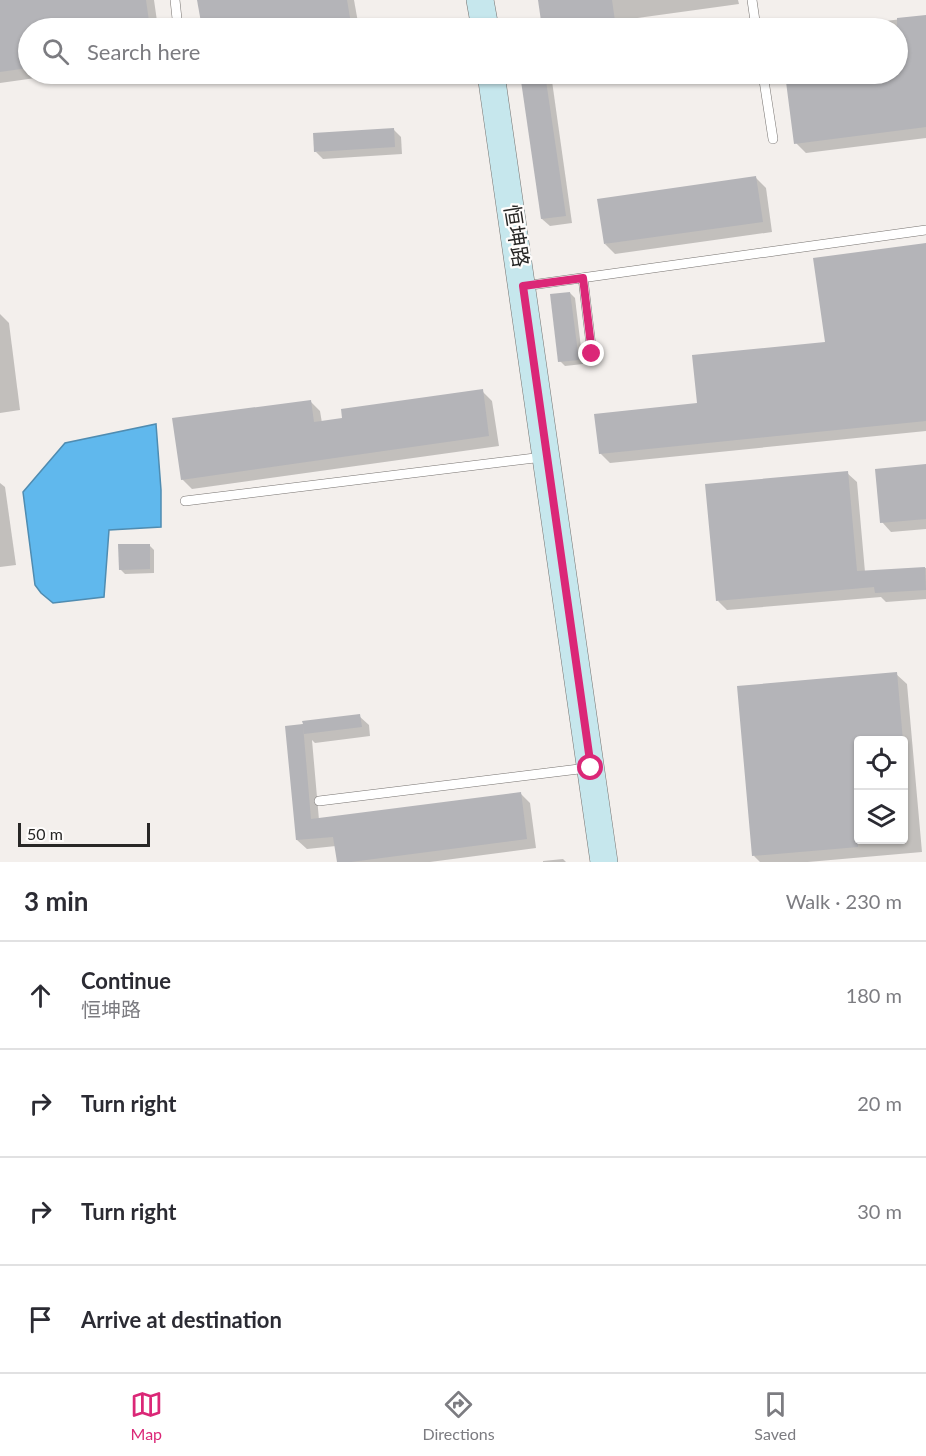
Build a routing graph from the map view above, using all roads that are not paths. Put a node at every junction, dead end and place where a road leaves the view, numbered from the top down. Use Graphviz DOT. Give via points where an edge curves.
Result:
graph roads {
  1 [pos="175,0"];
  2 [pos="480,0"];
  3 [pos="752,0"];
  4 [pos="177,18"];
  5 [pos="483,18"];
  6 [pos="755,18"];
  7 [pos="493,84"];
  8 [pos="765,84"];
  9 [pos="773,139"];
  10 [pos="926,230"];
  11 [pos="583,278"];
  12 [pos="523,286"];
  13 [pos="592,354"];
  14 [pos="547,456"];
  15 [pos="185,501"];
  16 [pos="591,768"];
  17 [pos="319,801"];
  18 [pos="604,862"];
  1 -- 4 [label="lane"];
  2 -- 5 [label="street"];
  3 -- 6 [label="lane"];
  7 -- 12 [label="street, 恒坤路"];
  8 -- 9 [label="lane"];
  10 -- 11 [label="lane"];
  11 -- 12 [label="lane"];
  11 -- 13 [label="lane"];
  12 -- 14 [label="street, 恒坤路"];
  14 -- 15 [label="lane"];
  14 -- 16 [label="street, 恒坤路"];
  16 -- 17 [label="lane"];
  16 -- 18 [label="street, 恒坤路"];
}
